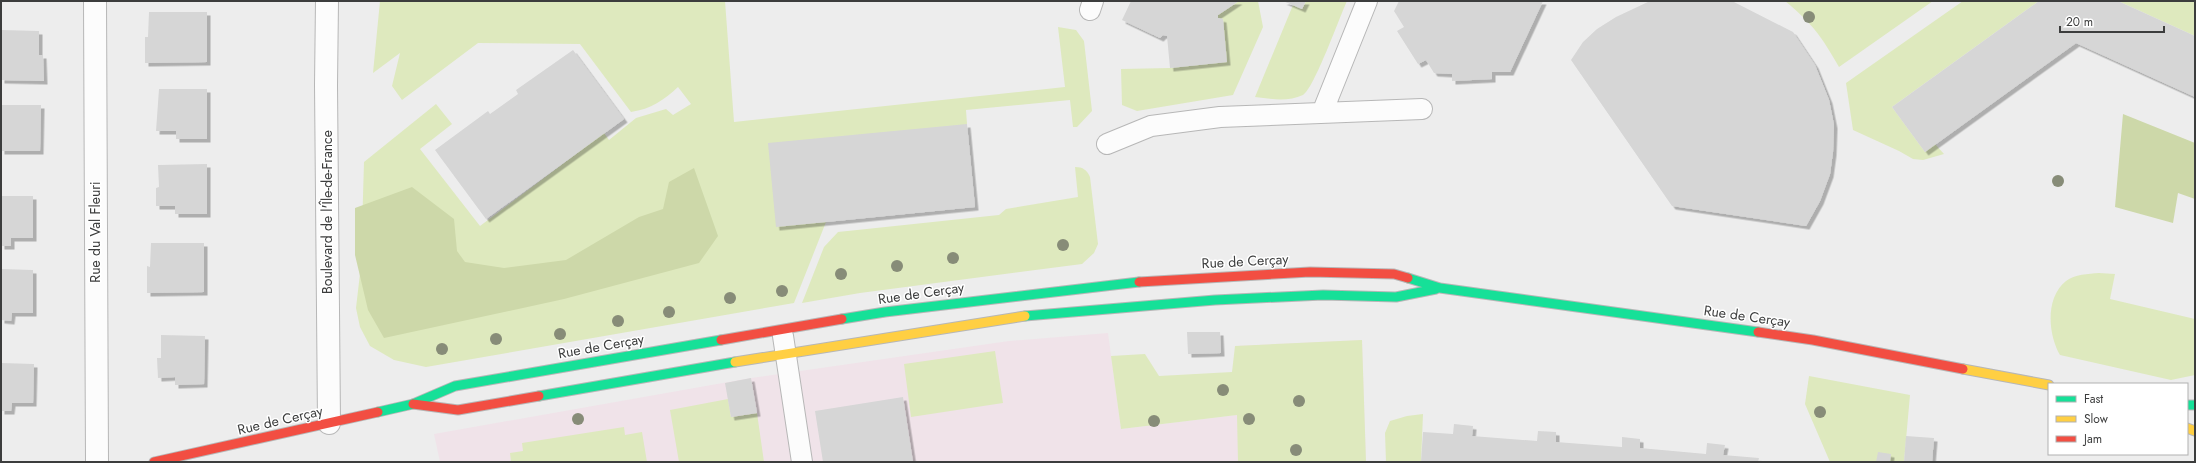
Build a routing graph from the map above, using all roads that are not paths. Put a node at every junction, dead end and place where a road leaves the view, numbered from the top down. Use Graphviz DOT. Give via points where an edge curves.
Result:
graph roads {
  1 [pos="95,1"];
  2 [pos="327,1"];
  3 [pos="1367,1"];
  4 [pos="1422,109"];
  5 [pos="1322,113"];
  6 [pos="1107,144"];
  7 [pos="1440,288"];
  8 [pos="782,330"];
  9 [pos="785,353"];
  10 [pos="2048,385"];
  11 [pos="413,404"];
  12 [pos="329,423"];
  13 [pos="97,462"];
  14 [pos="154,462"];
  15 [pos="802,462"];
  1 -- 13 [label="street, Rue du Val Fleuri"];
  2 -- 12 [label="street, Boulevard de l'Île-de-France"];
  3 -- 5 [label="lane"];
  4 -- 5 [label="lane"];
  5 -- 6 [label="lane" via="1220,118 1151,126"];
  7 -- 8 [label="street, Rue de Cerçay" via="1394,274 1310,272 1182,278 1048,290 885,312"];
  7 -- 9 [label="street, Rue de Cerçay" via="1396,297 1323,295 1215,300 1047,313"];
  7 -- 10 [label="street, Rue de Cerçay" via="1814,340"];
  8 -- 9 [label="lane"];
  8 -- 11 [label="street, Rue de Cerçay" via="455,386"];
  9 -- 11 [label="street, Rue de Cerçay" via="458,410"];
  9 -- 15 [label="lane"];
  11 -- 12 [label="street, Rue de Cerçay"];
  12 -- 14 [label="street, Rue de Cerçay"];
}
